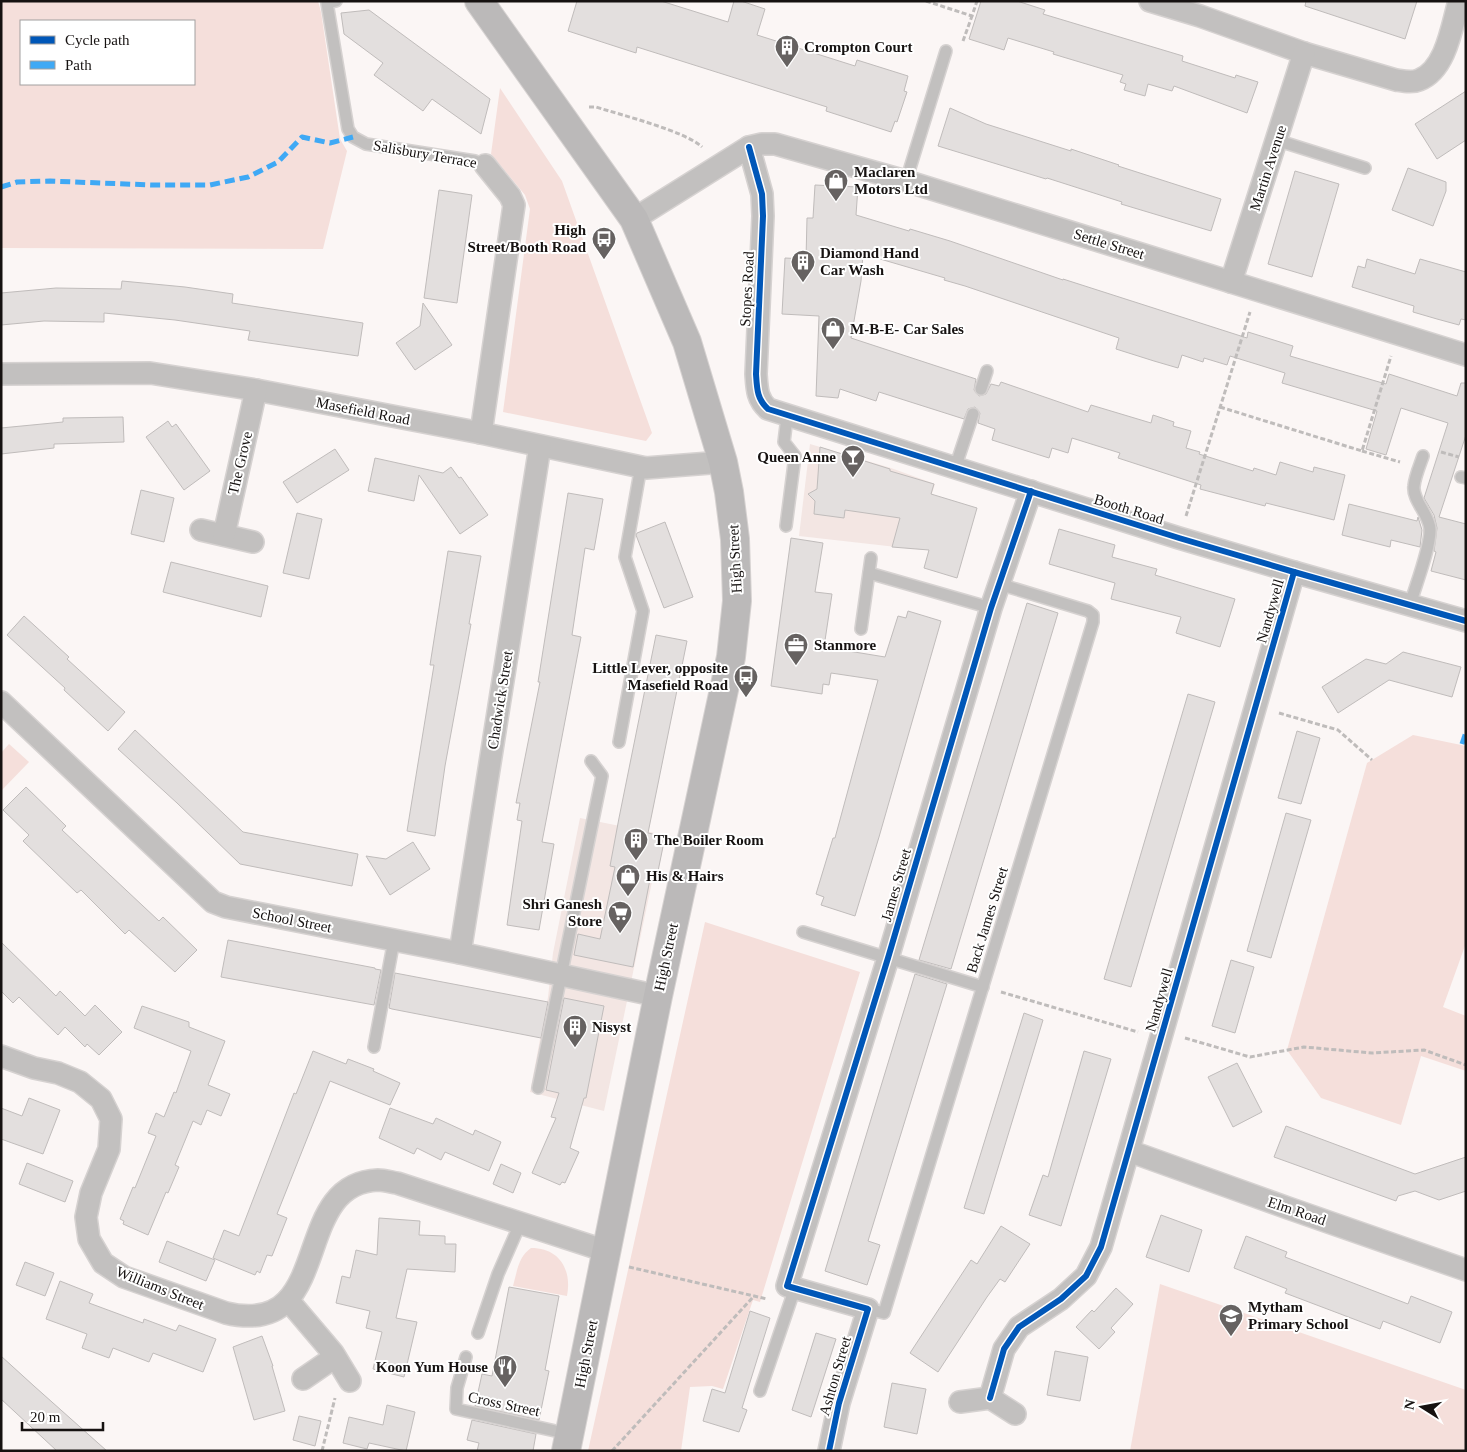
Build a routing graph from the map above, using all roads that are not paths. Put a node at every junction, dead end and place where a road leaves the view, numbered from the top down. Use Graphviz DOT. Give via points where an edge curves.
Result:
graph roads {
  1 [pos="479,1"];
  2 [pos="1150,1"];
  3 [pos="1459,1"];
  4 [pos="330,2"];
  5 [pos="1202,9"];
  6 [pos="946,51"];
  7 [pos="1304,53"];
  8 [pos="1276,140"];
  9 [pos="750,146"];
  10 [pos="485,165"];
  11 [pos="1365,168"];
  12 [pos="906,181"];
  13 [pos="634,219"];
  14 [pos="1231,282"];
  15 [pos="1466,355"];
  16 [pos="987,371"];
  17 [pos="1,374"];
  18 [pos="981,389"];
  19 [pos="256,390"];
  20 [pos="973,414"];
  21 [pos="787,417"];
  22 [pos="481,433"];
  23 [pos="540,446"];
  24 [pos="1423,456"];
  25 [pos="723,462"];
  26 [pos="640,466"];
  27 [pos="955,468"];
  28 [pos="1031,492"];
  29 [pos="786,526"];
  30 [pos="201,530"];
  31 [pos="224,535"];
  32 [pos="253,542"];
  33 [pos="871,558"];
  34 [pos="1294,572"];
  35 [pos="869,573"];
  36 [pos="999,584"];
  37 [pos="1410,605"];
  38 [pos="991,608"];
  39 [pos="1466,621"];
  40 [pos="860,629"];
  41 [pos="1,702"];
  42 [pos="620,742"];
  43 [pos="591,761"];
  44 [pos="803,932"];
  45 [pos="394,940"];
  46 [pos="460,953"];
  47 [pos="888,958"];
  48 [pos="560,974"];
  49 [pos="982,986"];
  50 [pos="658,996"];
  51 [pos="374,1047"];
  52 [pos="1,1056"];
  53 [pos="538,1088"];
  54 [pos="1129,1151"];
  55 [pos="520,1224"];
  56 [pos="605,1256"];
  57 [pos="1466,1270"];
  58 [pos="791,1287"];
  59 [pos="288,1300"];
  60 [pos="868,1309"];
  61 [pos="478,1334"];
  62 [pos="466,1357"];
  63 [pos="303,1379"];
  64 [pos="760,1391"];
  65 [pos="990,1398"];
  66 [pos="960,1402"];
  67 [pos="1015,1414"];
  68 [pos="568,1442"];
  69 [pos="829,1451"];
  1 -- 13 [label="main road"];
  2 -- 5 [label="street"];
  3 -- 7 [label="street" via="1442,60 1419,80 1396,80"];
  4 -- 10 [label="lane, Salisbury Terrace" via="348,129 353,137 366,144"];
  5 -- 7 [label="street"];
  6 -- 12 [label="lane"];
  7 -- 8 [label="street, Martin Avenue"];
  8 -- 11 [label="lane"];
  8 -- 14 [label="street, Martin Avenue"];
  9 -- 12 [label="street, Settle Street" via="788,147"];
  9 -- 13 [label="street"];
  9 -- 21 [label="street, Stopes Road" via="762,194 763,216 757,391 760,402 768,409"];
  10 -- 22 [label="street, Salisbury Terrace" via="514,205"];
  12 -- 14 [label="street, Settle Street"];
  13 -- 25 [label="main road" via="687,342"];
  14 -- 15 [label="street, Settle Street"];
  16 -- 18 [label="lane"];
  17 -- 19 [label="street, Masefield Road" via="150,373"];
  19 -- 22 [label="street, Masefield Road"];
  19 -- 31 [label="street, The Grove"];
  20 -- 27 [label="lane"];
  21 -- 27 [label="street, Booth Road"];
  21 -- 29 [label="lane" via="784,442 795,456"];
  22 -- 23 [label="street, Masefield Road"];
  23 -- 26 [label="street, Masefield Road"];
  23 -- 46 [label="street, Chadwick Street"];
  24 -- 37 [label="lane" via="1414,486 1428,517 1430,530"];
  25 -- 26 [label="street, Masefield Road"];
  25 -- 50 [label="main road, High Street" via="736,539 737,601 731,657"];
  26 -- 42 [label="lane" via="625,557 643,611"];
  27 -- 28 [label="street, Booth Road"];
  28 -- 34 [label="street, Booth Road"];
  28 -- 36 [label="street, James Street"];
  30 -- 31 [label="street"];
  31 -- 32 [label="street"];
  33 -- 35 [label="lane"];
  34 -- 37 [label="street, Booth Road"];
  34 -- 54 [label="street, Nandywell"];
  35 -- 38 [label="lane"];
  35 -- 40 [label="lane"];
  36 -- 38 [label="street, James Street"];
  36 -- 49 [label="lane, Back James Street" via="1088,612 1093,615 1093,622"];
  37 -- 39 [label="street, Booth Road"];
  38 -- 47 [label="street, James Street"];
  41 -- 45 [label="street, School Street" via="213,902"];
  43 -- 48 [label="lane" via="602,776"];
  44 -- 47 [label="lane"];
  45 -- 46 [label="street, School Street"];
  45 -- 51 [label="lane"];
  46 -- 48 [label="street, School Street"];
  47 -- 49 [label="lane"];
  47 -- 58 [label="street, James Street"];
  48 -- 50 [label="street, School Street"];
  48 -- 53 [label="lane"];
  49 -- 60 [label="lane, Back James Street" via="884,1314"];
  50 -- 56 [label="main road, High Street"];
  52 -- 59 [label="street, Williams Street" via="80,1082 101,1099 111,1119 109,1149 86,1217 89,1239 103,1263 124,1276 240,1316 267,1314"];
  54 -- 57 [label="street, Elm Road"];
  54 -- 65 [label="street, Nandywell" via="1102,1247 1086,1276 1061,1299 1018,1327 1004,1349"];
  55 -- 56 [label="street, Williams Street"];
  55 -- 59 [label="street, Williams Street" via="397,1183 365,1182 340,1195 330,1209 322,1222 301,1282"];
  55 -- 61 [label="lane" via="498,1274"];
  56 -- 68 [label="main road, High Street"];
  58 -- 60 [label="street"];
  58 -- 64 [label="lane"];
  59 -- 63 [label="street" via="343,1368"];
  60 -- 69 [label="street, Ashton Street" via="839,1403"];
  62 -- 68 [label="lane, Cross Street" via="457,1388 456,1409"];
  65 -- 66 [label="street"];
  65 -- 67 [label="street"];
}
